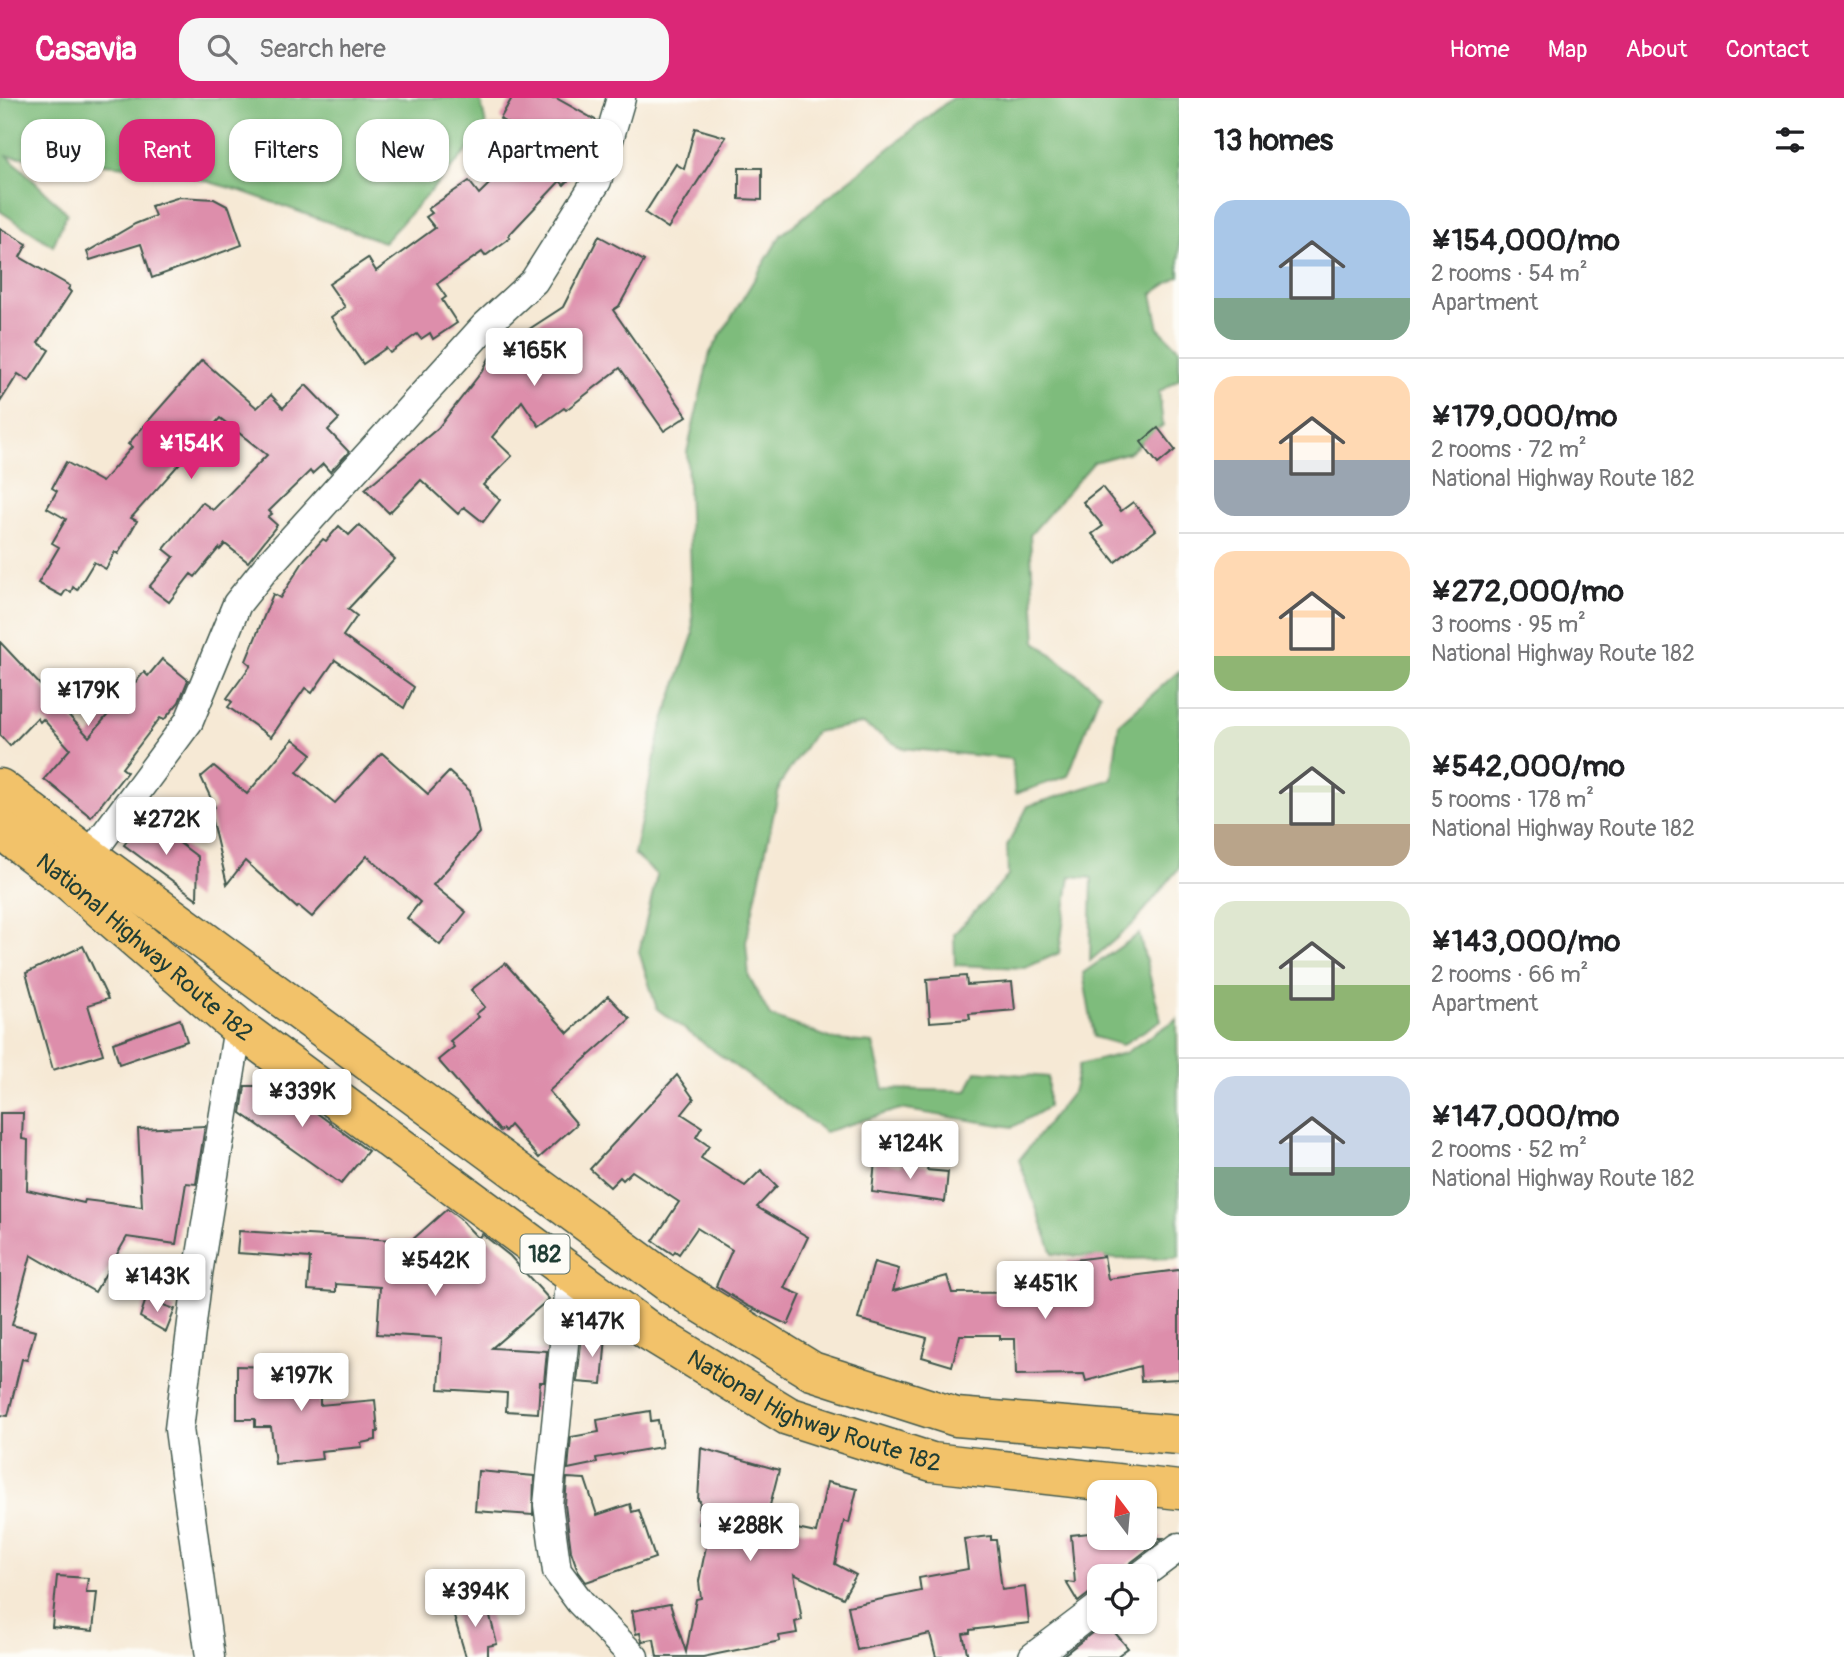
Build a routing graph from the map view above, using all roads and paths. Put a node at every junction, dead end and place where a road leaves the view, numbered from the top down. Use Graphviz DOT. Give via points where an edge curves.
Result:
graph roads {
  1 [pos="621,98"];
  2 [pos="0,788"];
  3 [pos="0,829"];
  4 [pos="80,869"];
  5 [pos="239,1027"];
  6 [pos="572,1274"];
  7 [pos="1179,1435"];
  8 [pos="1179,1490"];
  9 [pos="1179,1547"];
  10 [pos="1156,1564"];
  11 [pos="1087,1616"];
  12 [pos="210,1657"];
  13 [pos="634,1657"];
  14 [pos="1034,1657"];
  1 -- 4 [label="street" via="597,181 534,281 485,326 264,569 237,604 189,721"];
  2 -- 4 [label="highway, National Highway Route 182 / 182"];
  3 -- 4 [label="highway, National Highway Route 182 / 182"];
  4 -- 5 [label="highway, National Highway Route 182 / 182"];
  4 -- 7 [label="highway, National Highway Route 182 / 182" via="673,1286 812,1371 956,1417"];
  5 -- 6 [label="highway, National Highway Route 182 / 182"];
  5 -- 12 [label="street" via="198,1274 179,1429"];
  6 -- 8 [label="highway, National Highway Route 182 / 182" via="649,1331 788,1416 932,1462"];
  6 -- 13 [label="street" via="548,1505 551,1539 557,1571 580,1602"];
  9 -- 10 [label="street"];
  11 -- 14 [label="street"];
}
